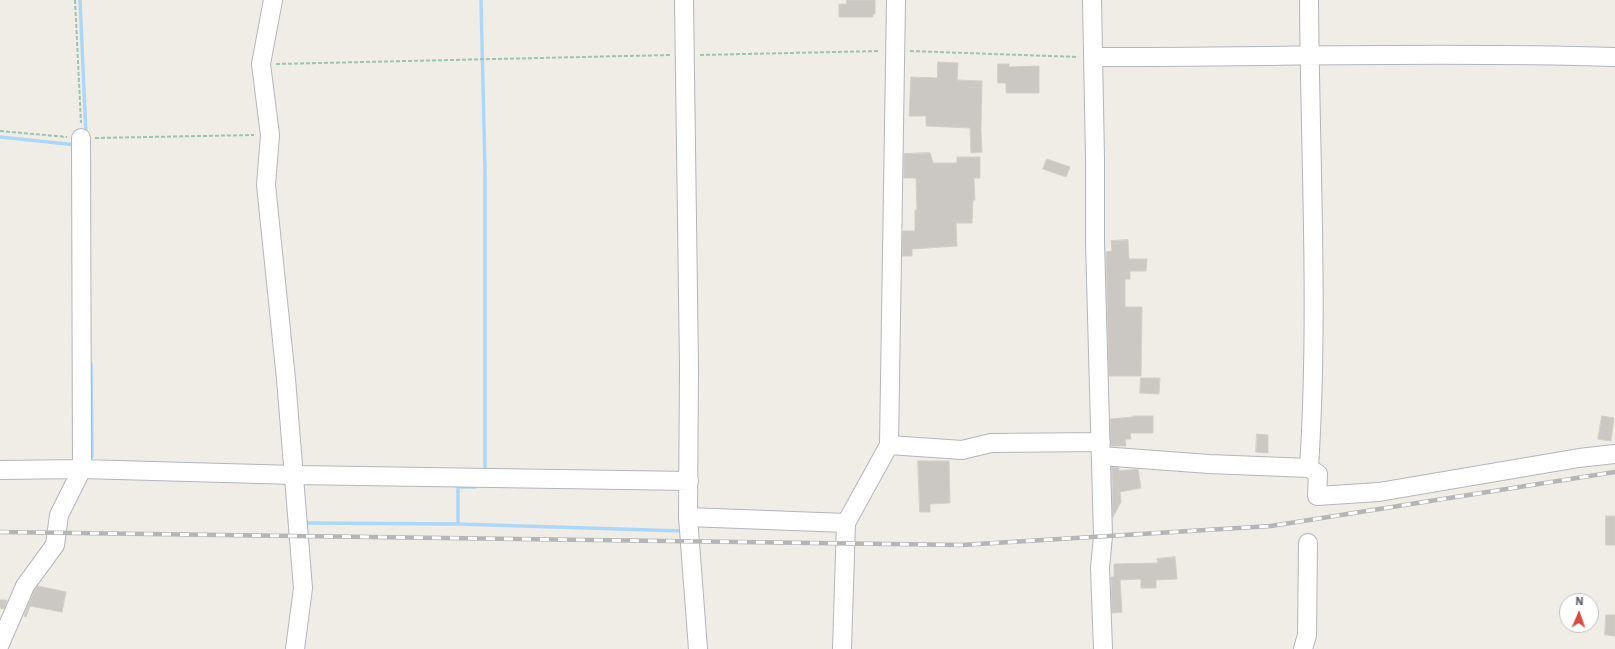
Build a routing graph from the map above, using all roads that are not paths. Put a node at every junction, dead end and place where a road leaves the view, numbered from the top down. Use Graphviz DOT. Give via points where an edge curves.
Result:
graph roads {
  1 [pos="273,0"];
  2 [pos="684,0"];
  3 [pos="896,0"];
  4 [pos="1092,0"];
  5 [pos="1308,0"];
  6 [pos="1309,55"];
  7 [pos="1093,57"];
  8 [pos="1615,57"];
  9 [pos="81,138"];
  10 [pos="888,445"];
  11 [pos="1101,449"];
  12 [pos="1615,454"];
  13 [pos="1309,468"];
  14 [pos="82,469"];
  15 [pos="0,470"];
  16 [pos="295,475"];
  17 [pos="689,481"];
  18 [pos="688,518"];
  19 [pos="846,523"];
  20 [pos="1308,543"];
  21 [pos="0,644"];
  22 [pos="295,649"];
  23 [pos="698,649"];
  24 [pos="842,649"];
  25 [pos="1103,649"];
  26 [pos="1303,649"];
  1 -- 16 [label="street" via="261,64 270,135 266,185"];
  2 -- 17 [label="street"];
  3 -- 10 [label="street"];
  4 -- 7 [label="street"];
  5 -- 6 [label="street"];
  6 -- 7 [label="street"];
  6 -- 8 [label="street" via="1512,54"];
  6 -- 13 [label="street" via="1314,311"];
  7 -- 11 [label="street"];
  9 -- 14 [label="street"];
  10 -- 11 [label="street" via="962,450 991,443"];
  10 -- 19 [label="street"];
  11 -- 13 [label="street" via="1209,464"];
  11 -- 25 [label="street" via="1103,536 1100,568"];
  12 -- 13 [label="street" via="1380,492 1317,496 1318,474"];
  14 -- 15 [label="street"];
  14 -- 16 [label="street"];
  14 -- 21 [label="street" via="59,515 54,545 25,586"];
  16 -- 17 [label="street"];
  16 -- 22 [label="street" via="303,588"];
  17 -- 18 [label="street"];
  18 -- 19 [label="street"];
  18 -- 23 [label="street"];
  19 -- 24 [label="street"];
  20 -- 26 [label="street" via="1307,635"];
}
